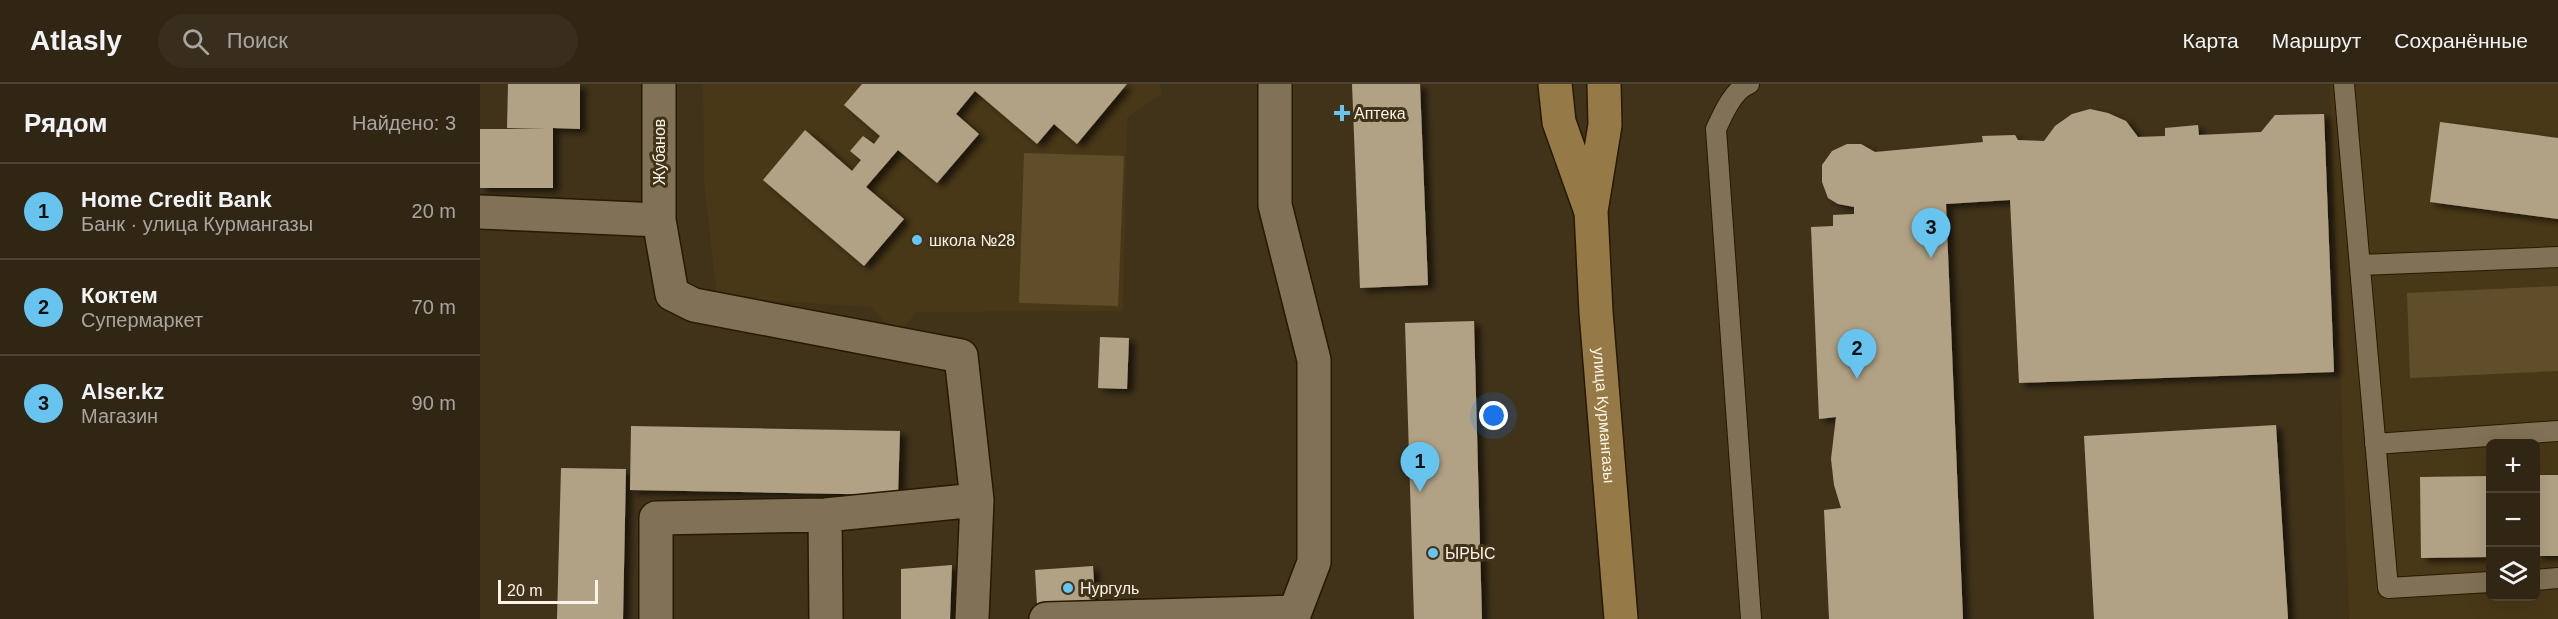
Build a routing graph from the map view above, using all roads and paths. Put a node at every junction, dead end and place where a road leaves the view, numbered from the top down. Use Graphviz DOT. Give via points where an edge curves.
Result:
graph roads {
  1 [pos="659,84"];
  2 [pos="1275,84"];
  3 [pos="1555,84"];
  4 [pos="1604,84"];
  5 [pos="1622,84"];
  6 [pos="1749,84"];
  7 [pos="2344,84"];
  8 [pos="1605,125"];
  9 [pos="1591,211"];
  10 [pos="480,212"];
  11 [pos="659,220"];
  12 [pos="2558,257"];
  13 [pos="2360,265"];
  14 [pos="2558,431"];
  15 [pos="2375,444"];
  16 [pos="977,500"];
  17 [pos="825,515"];
  18 [pos="2558,578"];
  19 [pos="2540,580"];
  20 [pos="2486,582"];
  21 [pos="657,619"];
  22 [pos="826,619"];
  23 [pos="972,619"];
  24 [pos="1046,619"];
  25 [pos="1621,619"];
  26 [pos="1751,619"];
  1 -- 11 [label="street, Жубанов"];
  2 -- 24 [label="street" via="1275,205 1314,360 1314,562 1295,612"];
  3 -- 9 [label="main road, улица Курмангазы" via="1559,122"];
  4 -- 8 [label="main road, улица Курмангазы"];
  5 -- 8 [label="main road"];
  6 -- 26 [label="lane" via="1727,107 1716,129"];
  7 -- 13 [label="lane"];
  8 -- 9 [label="main road, улица Курмангазы"];
  9 -- 25 [label="main road, улица Курмангазы"];
  10 -- 11 [label="street"];
  11 -- 16 [label="street, Жубанов" via="672,294 694,305 961,357"];
  12 -- 13 [label="lane"];
  13 -- 15 [label="lane"];
  14 -- 15 [label="lane"];
  15 -- 20 [label="lane" via="2388,588"];
  16 -- 17 [label="street"];
  16 -- 23 [label="street"];
  17 -- 21 [label="street" via="656,518"];
  17 -- 22 [label="street"];
  18 -- 19 [label="lane"];
}
